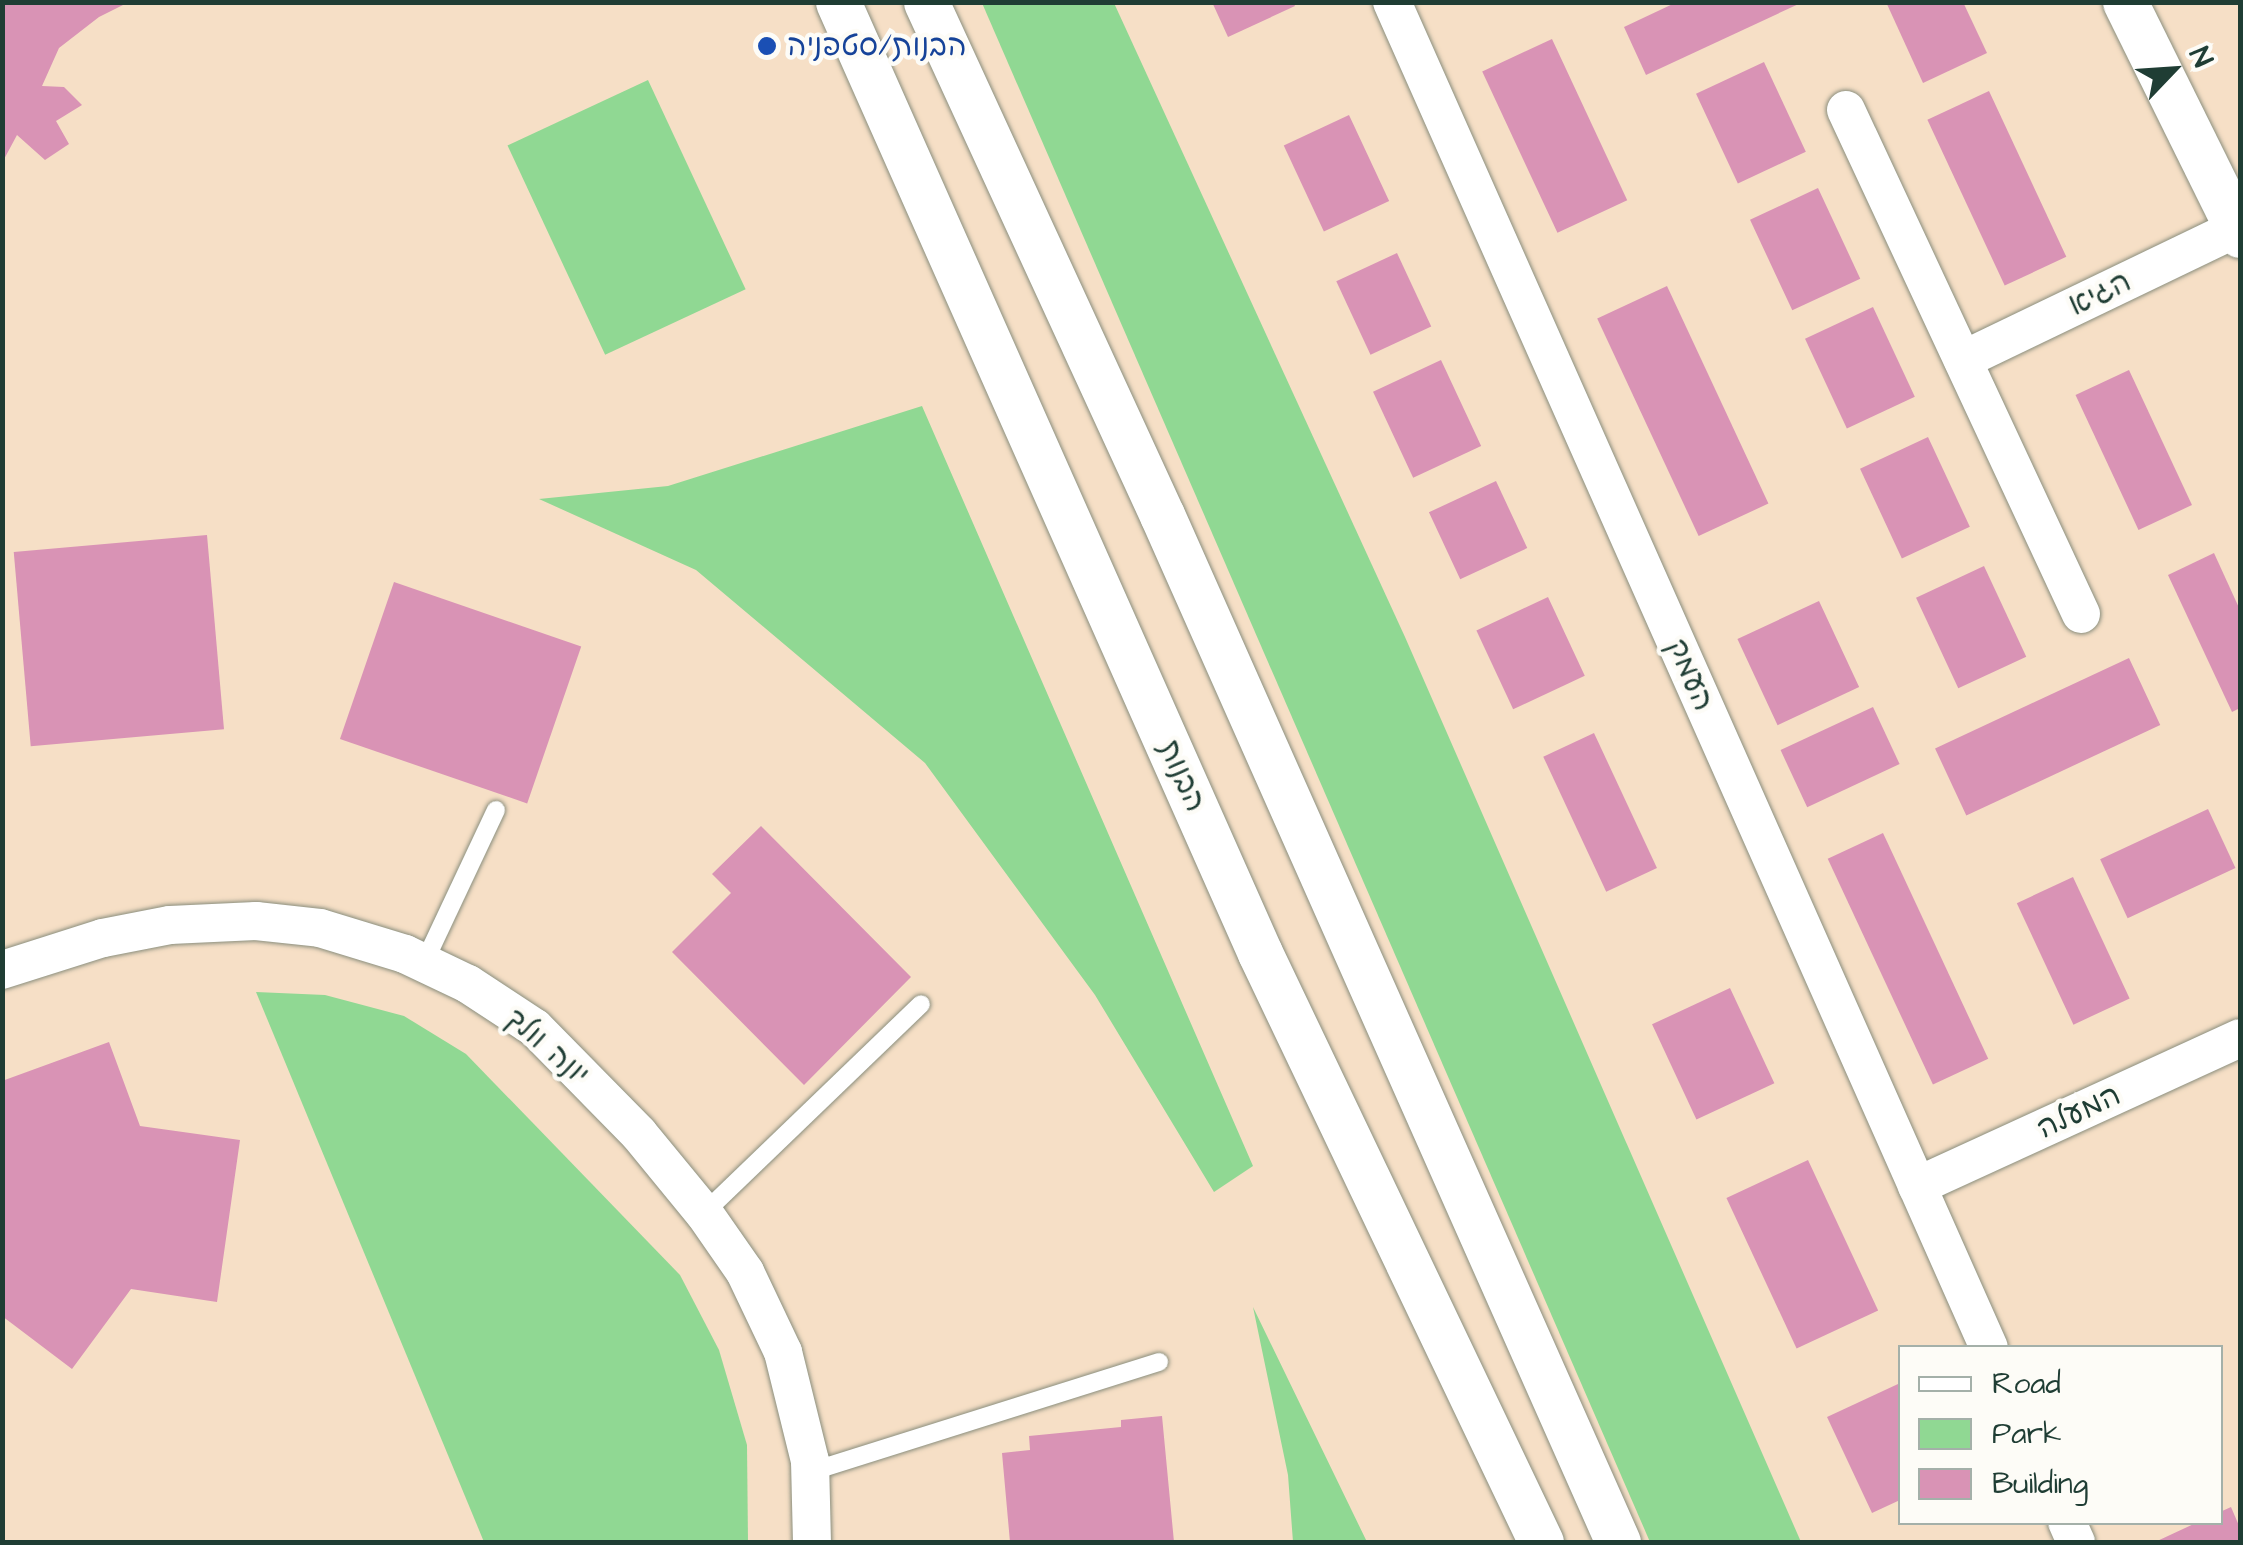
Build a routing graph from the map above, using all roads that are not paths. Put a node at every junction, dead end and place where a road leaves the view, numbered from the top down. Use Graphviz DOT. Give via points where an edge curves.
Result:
graph roads {
  1 [pos="838,2"];
  2 [pos="926,2"];
  3 [pos="1392,2"];
  4 [pos="2124,2"];
  5 [pos="1846,110"];
  6 [pos="2238,232"];
  7 [pos="1962,360"];
  8 [pos="2081,614"];
  9 [pos="496,810"];
  10 [pos="424,963"];
  11 [pos="2,970"];
  12 [pos="921,1004"];
  13 [pos="2240,1038"];
  14 [pos="1918,1186"];
  15 [pos="704,1213"];
  16 [pos="1988,1345"];
  17 [pos="1158,1362"];
  18 [pos="810,1472"];
  19 [pos="812,1542"];
  20 [pos="1541,1542"];
  21 [pos="1618,1542"];
  1 -- 20 [label="street, הבנות" via="1260,953"];
  2 -- 21 [label="street"];
  3 -- 14 [label="street, העמק"];
  4 -- 6 [label="street"];
  5 -- 7 [label="street"];
  6 -- 7 [label="street, הגיא"];
  7 -- 8 [label="street"];
  9 -- 10 [label="lane"];
  10 -- 11 [label="street, יונה וולך" via="320,928 256,922 170,925"];
  10 -- 15 [label="street, יונה וולך" via="534,1028 639,1134"];
  12 -- 15 [label="lane"];
  13 -- 14 [label="street, המעלה"];
  14 -- 16 [label="street, העמק"];
  15 -- 18 [label="street, יונה וולך" via="746,1272 783,1352"];
  17 -- 18 [label="lane"];
  18 -- 19 [label="street, יונה וולך"];
}
